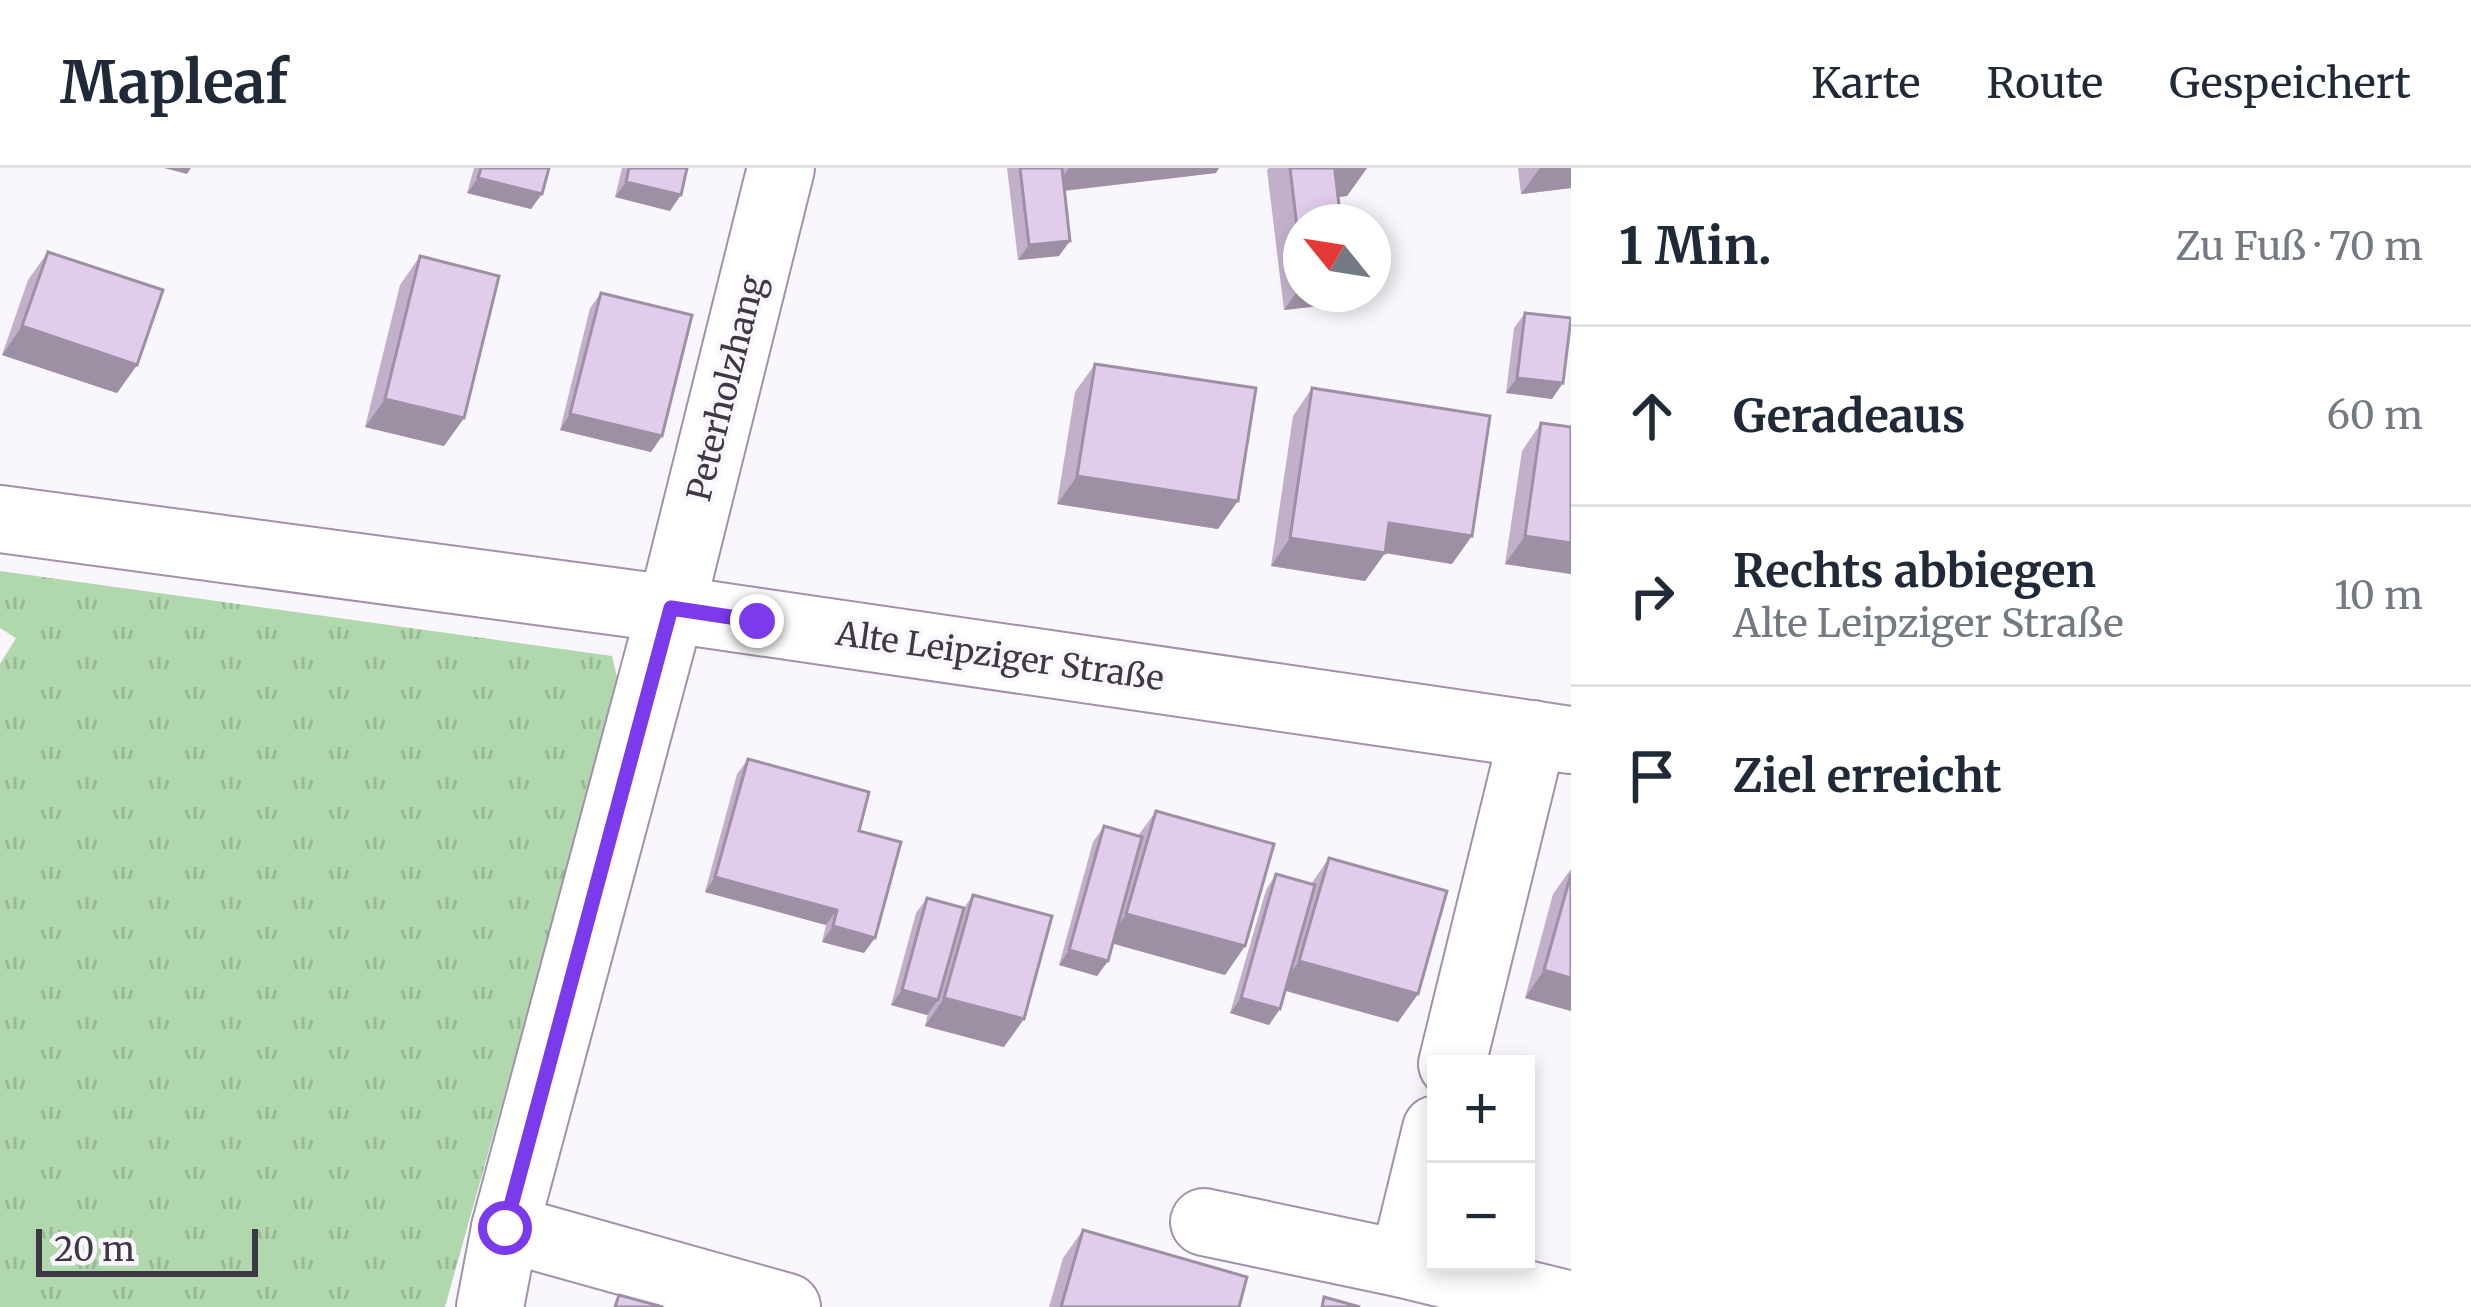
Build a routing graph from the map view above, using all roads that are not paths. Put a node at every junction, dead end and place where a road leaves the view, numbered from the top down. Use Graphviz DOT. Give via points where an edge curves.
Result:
graph roads {
  1 [pos="781,168"];
  2 [pos="0,519"];
  3 [pos="671,608"];
  4 [pos="1552,737"];
  5 [pos="1455,1055"];
  6 [pos="1428,1163"];
  7 [pos="1204,1222"];
  8 [pos="505,1228"];
  9 [pos="1403,1264"];
  10 [pos="1571,1305"];
  11 [pos="490,1307"];
  12 [pos="787,1307"];
  1 -- 3 [label="street, Peterholzhang"];
  2 -- 3 [label="street, Alte Leipziger Straße"];
  3 -- 4 [label="street, Alte Leipziger Straße"];
  3 -- 8 [label="street, Peterholzhang"];
  4 -- 5 [label="street"];
  6 -- 9 [label="street"];
  7 -- 9 [label="street"];
  8 -- 11 [label="street, Peterholzhang"];
  8 -- 12 [label="street"];
  9 -- 10 [label="street"];
}
